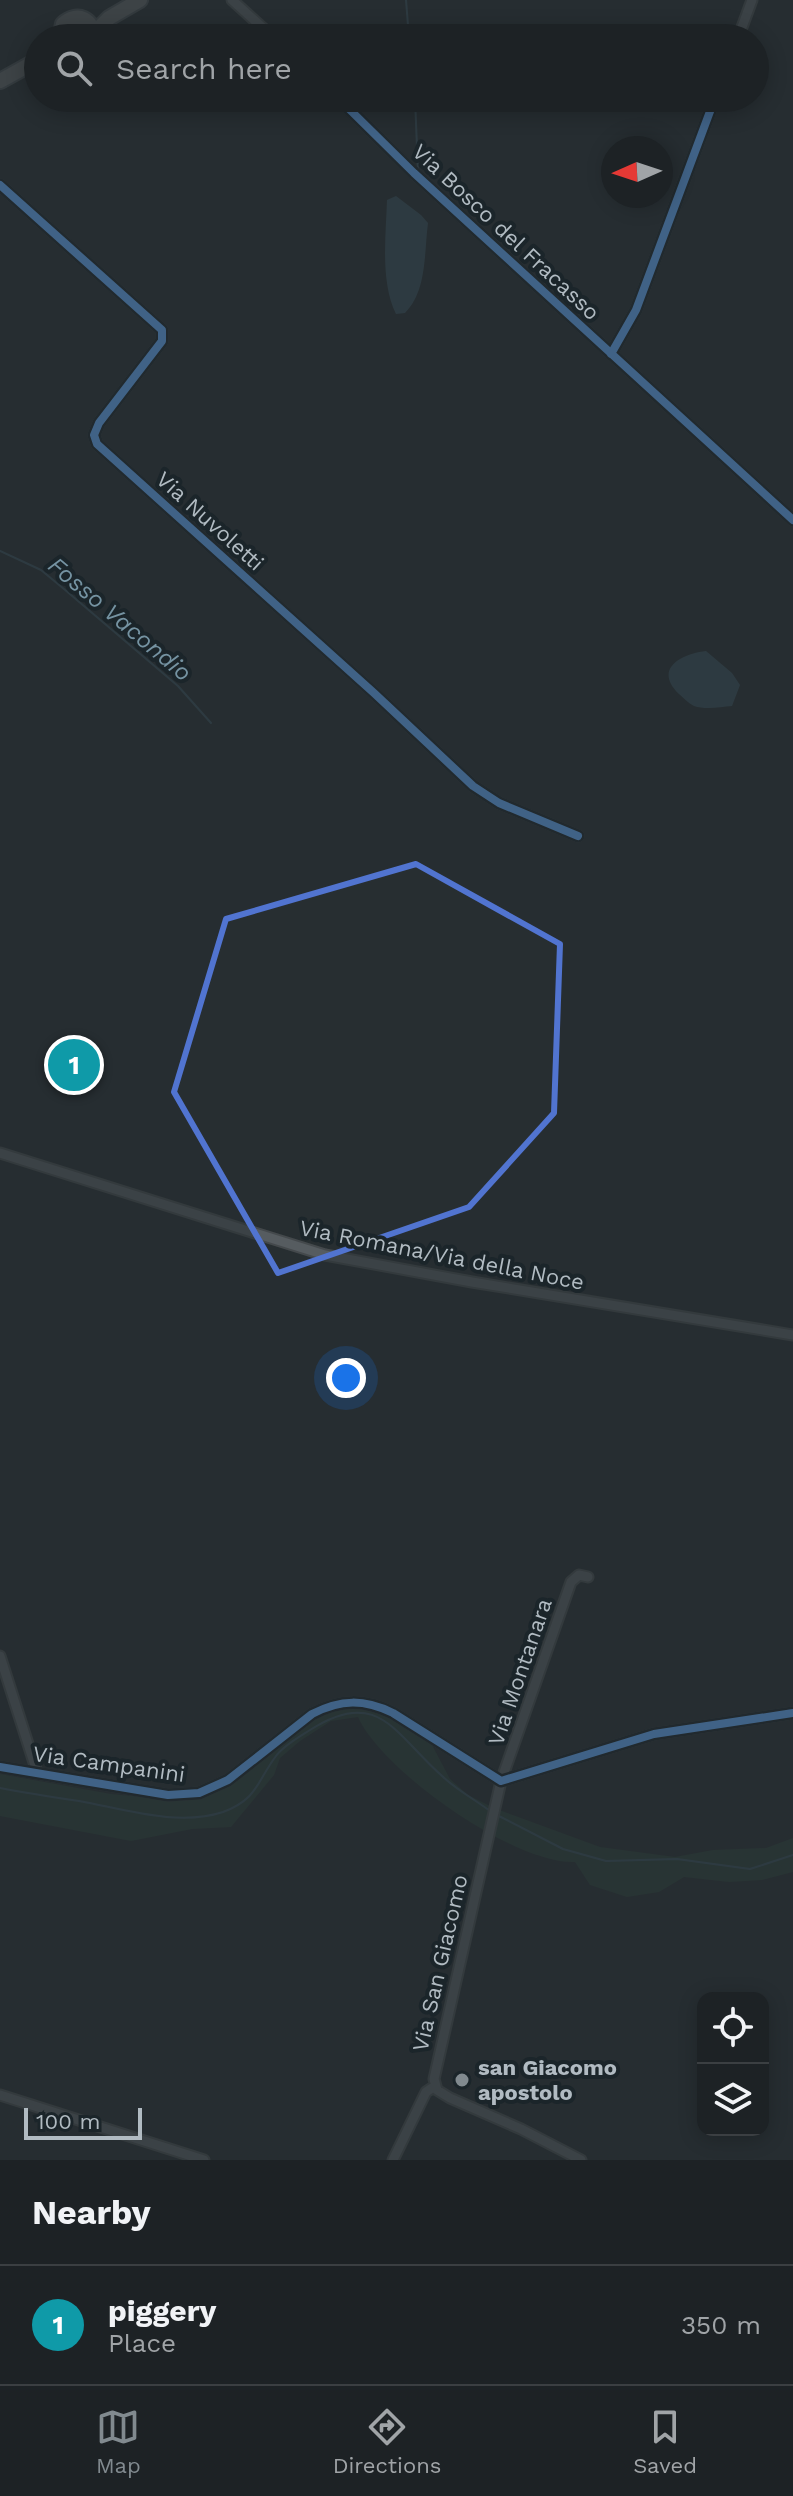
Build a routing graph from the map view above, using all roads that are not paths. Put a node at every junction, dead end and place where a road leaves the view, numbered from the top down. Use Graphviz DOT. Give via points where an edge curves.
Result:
graph roads {
  1 [pos="140,0"];
  2 [pos="232,0"];
  3 [pos="752,0"];
  4 [pos="64,24"];
  5 [pos="86,24"];
  6 [pos="100,24"];
  7 [pos="259,24"];
  8 [pos="743,24"];
  9 [pos="24,68"];
  10 [pos="0,81"];
  11 [pos="352,112"];
  12 [pos="710,112"];
  13 [pos="0,185"];
  14 [pos="611,354"];
  15 [pos="793,520"];
  16 [pos="578,836"];
  17 [pos="0,1153"];
  18 [pos="793,1335"];
  19 [pos="588,1577"];
  20 [pos="0,1656"];
  21 [pos="793,1713"];
  22 [pos="0,1767"];
  23 [pos="37,1772"];
  24 [pos="501,1781"];
  25 [pos="435,2086"];
  26 [pos="0,2095"];
  27 [pos="204,2160"];
  28 [pos="393,2160"];
  29 [pos="581,2160"];
  1 -- 6 [label="main road"];
  2 -- 7 [label="street"];
  3 -- 8 [label="street"];
  4 -- 5 [label="main road" via="80,17"];
  9 -- 10 [label="main road"];
  11 -- 14 [label="street, Via Bosco del Fracasso"];
  12 -- 14 [label="street" via="636,310"];
  13 -- 16 [label="street, Via Nuvoletti" via="162,330 162,341 99,423 97,444 473,786 499,803"];
  14 -- 15 [label="street, Via Bosco del Fracasso"];
  17 -- 18 [label="street, Via Romana/Via della Noce" via="335,1258"];
  19 -- 24 [label="street, Via Montanara" via="579,1575 571,1582"];
  20 -- 23 [label="street"];
  21 -- 24 [label="street, Via Montanara" via="654,1734"];
  22 -- 23 [label="street, Via Campanini"];
  23 -- 24 [label="street, Via Campanini" via="168,1795 199,1793 228,1780 312,1714 358,1701 393,1713"];
  24 -- 25 [label="street, Via San Giacomo" via="435,2066"];
  25 -- 28 [label="street" via="426,2092"];
  25 -- 29 [label="street, Via San Giacomo"];
  26 -- 27 [label="street"];
}
